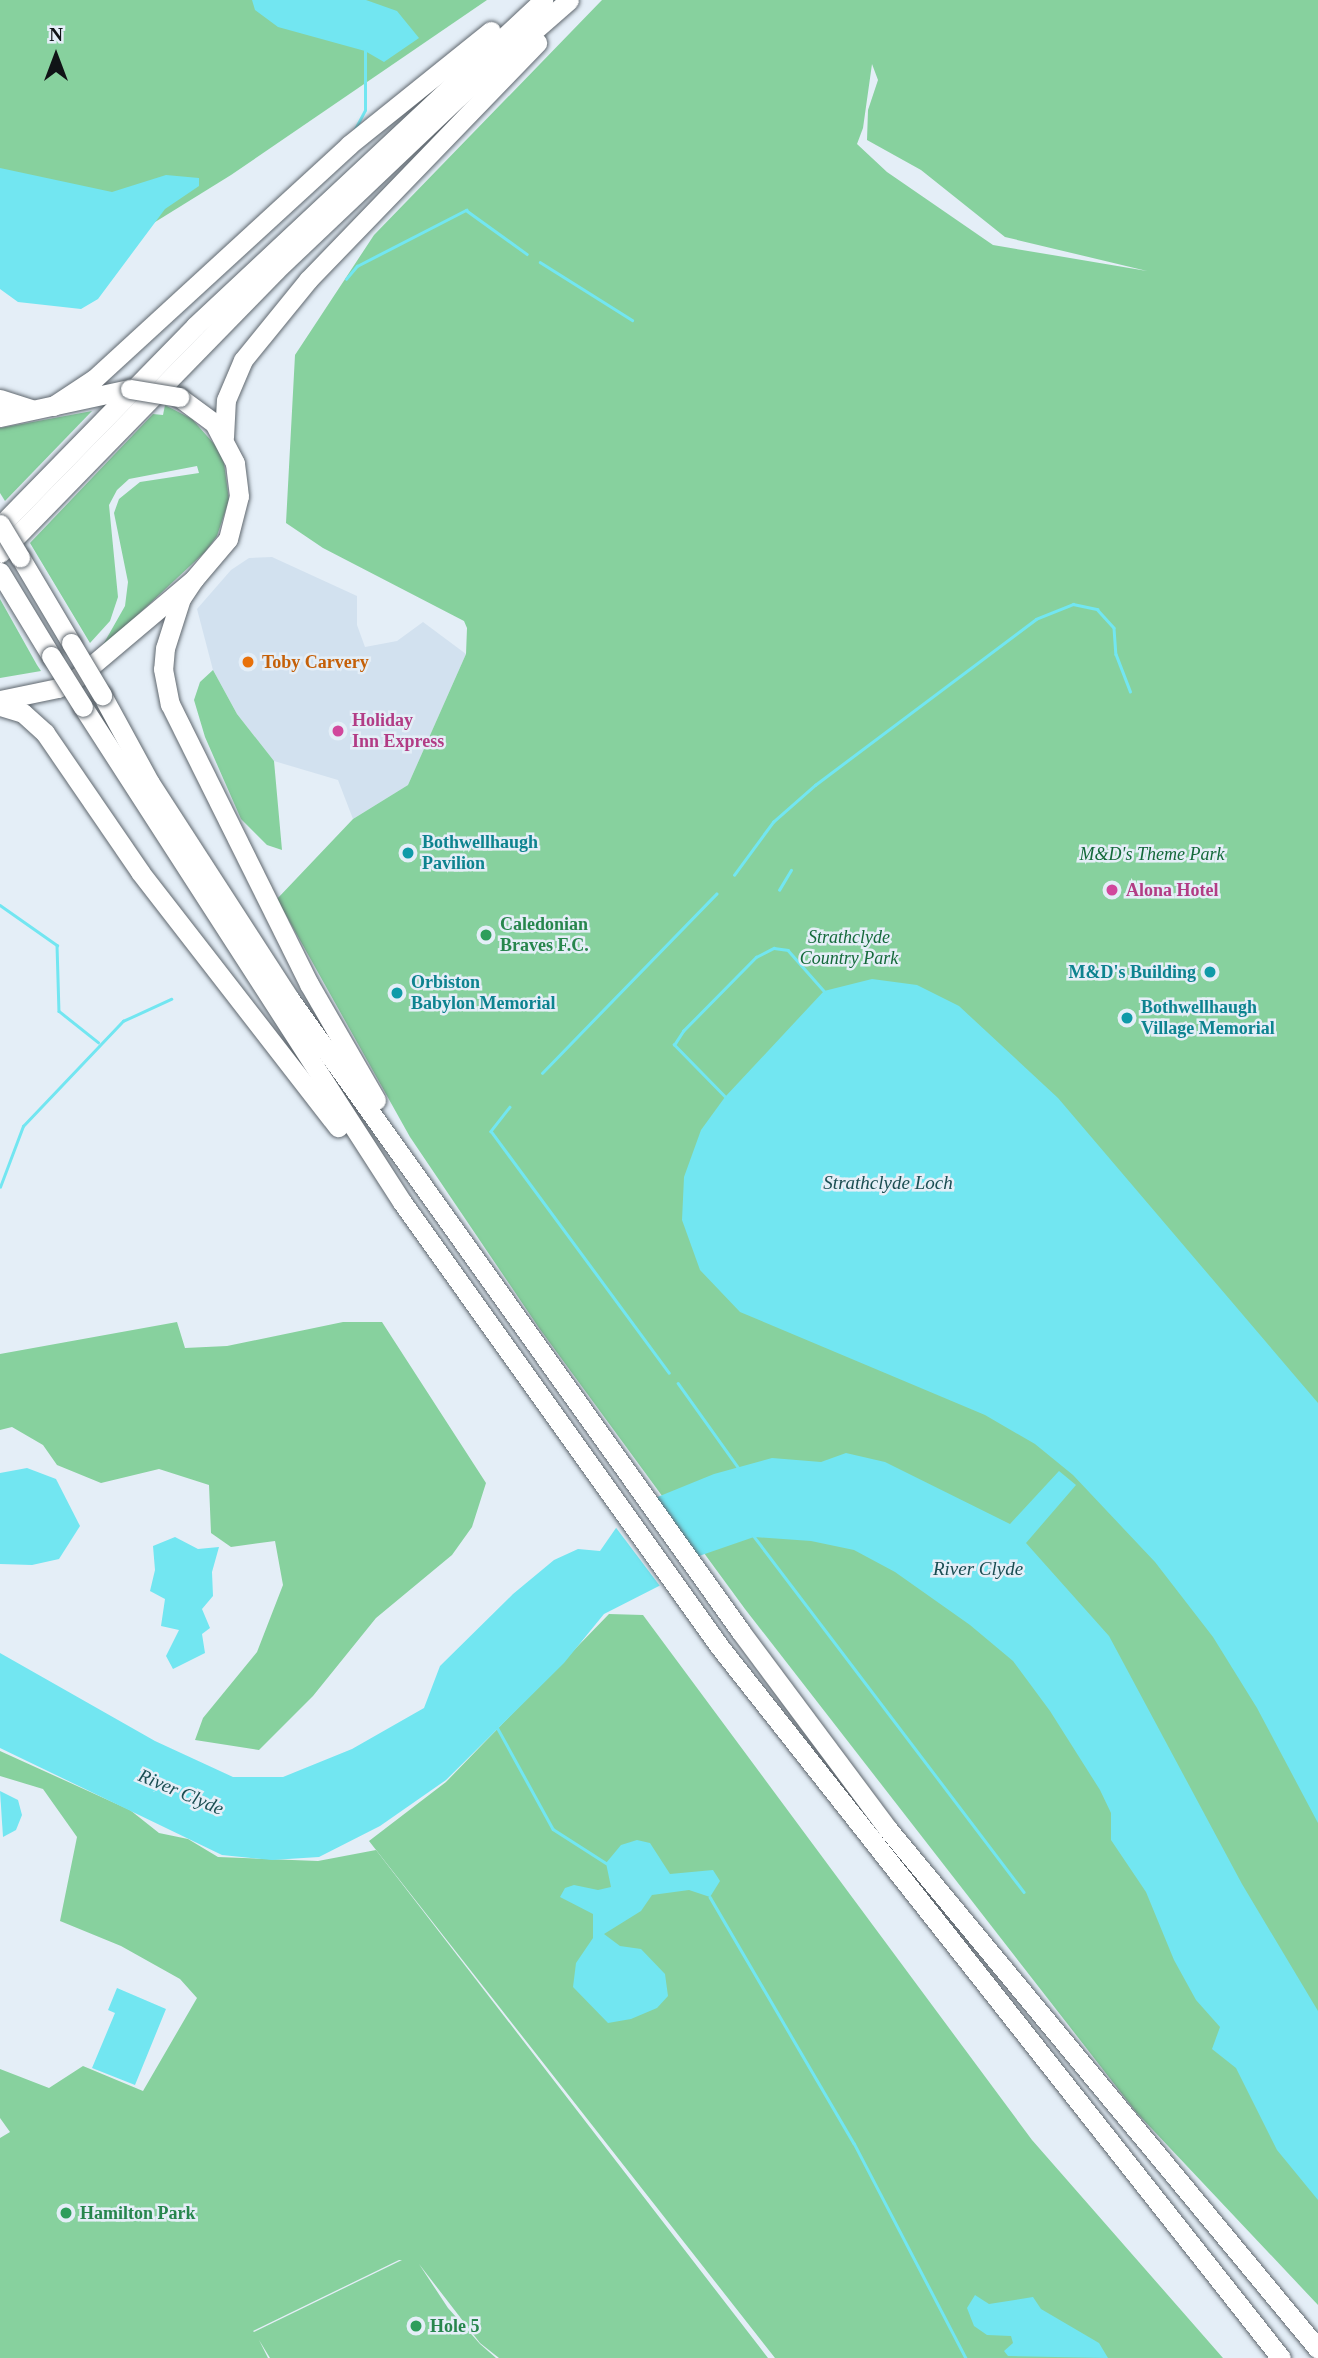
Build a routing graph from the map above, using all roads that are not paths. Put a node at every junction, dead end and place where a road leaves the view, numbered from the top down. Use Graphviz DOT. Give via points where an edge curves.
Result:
graph roads {
  1 [pos="531,0"];
  2 [pos="543,0"];
  3 [pos="569,0"];
  4 [pos="577,0"];
  5 [pos="0,399"];
  6 [pos="53,405"];
  7 [pos="31,410"];
  8 [pos="0,416"];
  9 [pos="224,437"];
  10 [pos="0,525"];
  11 [pos="0,553"];
  12 [pos="1,574"];
  13 [pos="194,579"];
  14 [pos="0,700"];
  15 [pos="0,706"];
  16 [pos="422,1182"];
  17 [pos="402,1202"];
  18 [pos="1250,2319"];
  19 [pos="1318,2349"];
  20 [pos="1281,2358"];
  21 [pos="1286,2358"];
  1 -- 6 [label="highway" via="349,145 94,379"];
  2 -- 10 [label="highway" via="195,326"];
  3 -- 11 [label="highway" via="458,97 276,270"];
  4 -- 9 [label="highway" via="461,127 317,271 243,360 226,400"];
  5 -- 7 [label="highway"];
  6 -- 7 [label="highway"];
  6 -- 9 [label="highway, bridge" via="145,389 179,397 202,412"];
  7 -- 8 [label="highway"];
  9 -- 13 [label="highway" via="239,481 235,522 223,548"];
  10 -- 16 [label="highway, bridge" via="150,783 289,998"];
  12 -- 17 [label="highway, bridge"];
  13 -- 14 [label="highway" via="78,677 58,688"];
  13 -- 16 [label="highway" via="181,598 165,648 163,669 170,705 309,985"];
  15 -- 17 [label="highway" via="28,717 45,733 141,872 357,1153"];
  16 -- 19 [label="highway" via="598,1436 887,1828"];
  17 -- 18 [label="highway" via="719,1646"];
  18 -- 20 [label="highway"];
  18 -- 21 [label="highway"];
}
